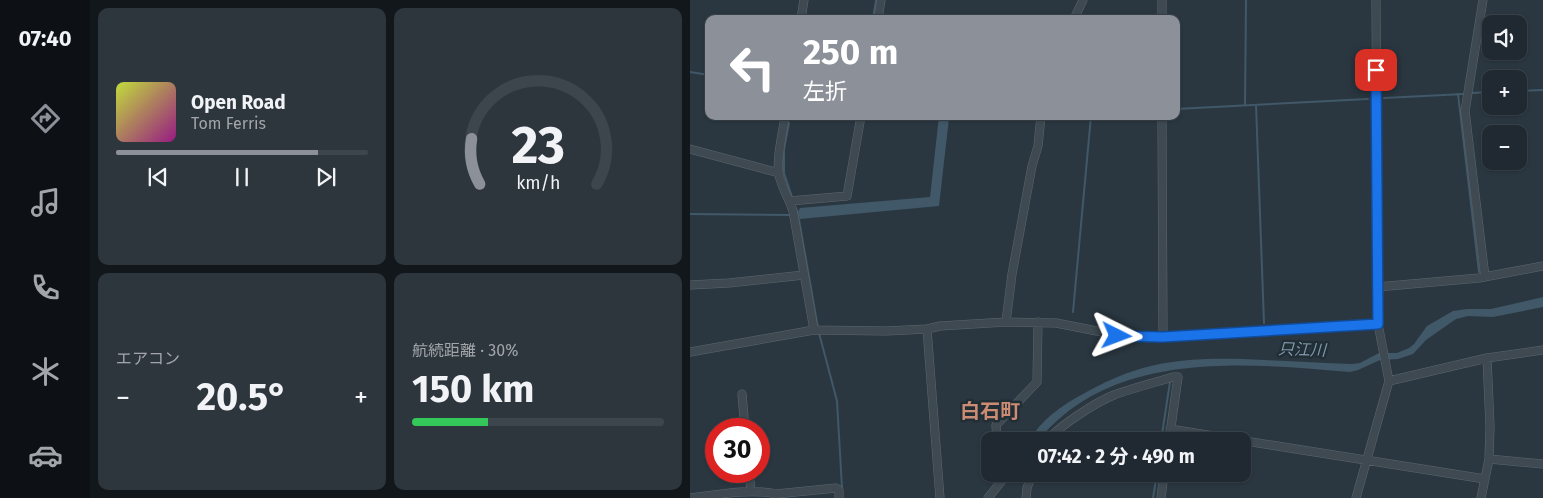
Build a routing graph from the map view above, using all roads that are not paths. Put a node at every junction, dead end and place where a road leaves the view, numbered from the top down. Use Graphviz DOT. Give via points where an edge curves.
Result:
graph roads {
  1 [pos="804,0"];
  2 [pos="881,0"];
  3 [pos="1083,0"];
  4 [pos="1162,0"];
  5 [pos="1376,0"];
  6 [pos="1483,0"];
  7 [pos="802,15"];
  8 [pos="879,15"];
  9 [pos="1076,15"];
  10 [pos="1162,15"];
  11 [pos="784,120"];
  12 [pos="860,120"];
  13 [pos="1041,120"];
  14 [pos="1162,120"];
  15 [pos="690,149"];
  16 [pos="779,173"];
  17 [pos="790,201"];
  18 [pos="1543,266"];
  19 [pos="804,275"];
  20 [pos="1484,277"];
  21 [pos="690,285"];
  22 [pos="1377,287"];
  23 [pos="1006,322"];
  24 [pos="1038,322"];
  25 [pos="1378,324"];
  26 [pos="927,329"];
  27 [pos="817,330"];
  28 [pos="1163,337"];
  29 [pos="1543,350"];
  30 [pos="690,352"];
  31 [pos="1487,358"];
  32 [pos="1389,381"];
  33 [pos="742,394"];
  34 [pos="744,418"];
  35 [pos="1170,429"];
  36 [pos="996,432"];
  37 [pos="1057,432"];
  38 [pos="1170,432"];
  39 [pos="1489,459"];
  40 [pos="1368,460"];
  41 [pos="1543,464"];
  42 [pos="1485,479"];
  43 [pos="1001,482"];
  44 [pos="1029,482"];
  45 [pos="1163,482"];
  46 [pos="750,483"];
  47 [pos="751,492"];
  48 [pos="690,498"];
  49 [pos="839,498"];
  50 [pos="940,498"];
  51 [pos="988,498"];
  52 [pos="1026,498"];
  53 [pos="1161,498"];
  54 [pos="1356,498"];
  55 [pos="1481,498"];
  1 -- 7 [label="street"];
  2 -- 8 [label="street"];
  3 -- 9 [label="street"];
  4 -- 10 [label="street"];
  5 -- 22 [label="street"];
  6 -- 20 [label="street" via="1465,111"];
  11 -- 16 [label="street"];
  12 -- 17 [label="street" via="847,196"];
  13 -- 23 [label="street"];
  14 -- 28 [label="street"];
  15 -- 16 [label="street"];
  16 -- 17 [label="street"];
  17 -- 19 [label="street"];
  18 -- 20 [label="street"];
  19 -- 21 [label="street"];
  19 -- 27 [label="street"];
  20 -- 22 [label="street"];
  22 -- 25 [label="street"];
  23 -- 24 [label="street"];
  23 -- 26 [label="street"];
  24 -- 28 [label="street" via="1117,336"];
  24 -- 36 [label="street" via="1037,382 996,425"];
  25 -- 28 [label="street"];
  25 -- 32 [label="street"];
  26 -- 27 [label="street"];
  26 -- 50 [label="street"];
  27 -- 30 [label="street"];
  29 -- 31 [label="street"];
  31 -- 32 [label="street"];
  31 -- 39 [label="street"];
  32 -- 40 [label="street"];
  33 -- 34 [label="street"];
  35 -- 37 [label="street" via="1178,377 1112,396 1078,415"];
  35 -- 38 [label="street"];
  35 -- 40 [label="street"];
  39 -- 41 [label="street"];
  39 -- 42 [label="street"];
  40 -- 42 [label="street"];
  40 -- 54 [label="street"];
  42 -- 55 [label="street"];
  43 -- 51 [label="street"];
  44 -- 52 [label="street"];
  45 -- 53 [label="street"];
  46 -- 47 [label="street"];
  47 -- 48 [label="street"];
  47 -- 49 [label="street" via="776,494 836,488"];
}
